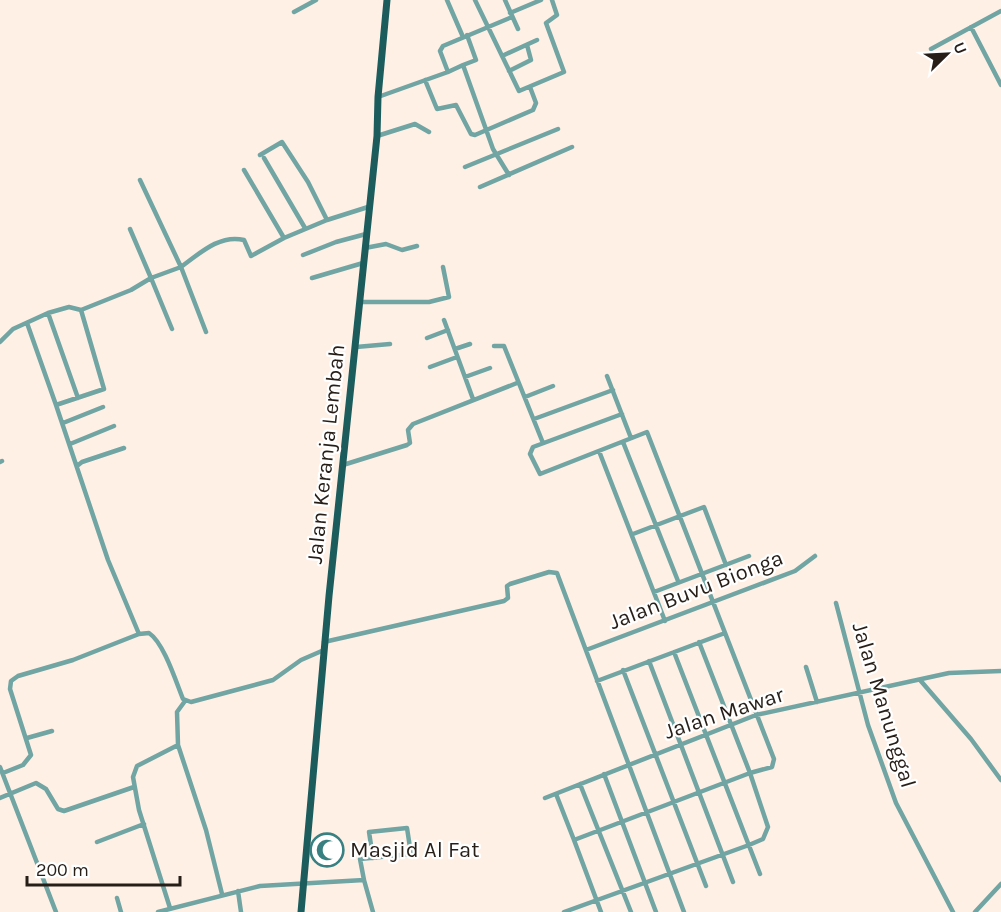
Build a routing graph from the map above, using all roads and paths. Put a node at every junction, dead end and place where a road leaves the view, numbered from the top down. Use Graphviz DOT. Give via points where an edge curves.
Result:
graph roads {
  1 [pos="316,0"];
  2 [pos="387,0"];
  3 [pos="447,0"];
  4 [pos="475,0"];
  5 [pos="505,0"];
  6 [pos="541,0"];
  7 [pos="552,0"];
  8 [pos="1001,11"];
  9 [pos="294,12"];
  10 [pos="511,15"];
  11 [pos="487,27"];
  12 [pos="971,27"];
  13 [pos="518,29"];
  14 [pos="465,36"];
  15 [pos="537,40"];
  16 [pos="526,45"];
  17 [pos="931,49"];
  18 [pos="502,56"];
  19 [pos="464,65"];
  20 [pos="509,71"];
  21 [pos="447,72"];
  22 [pos="425,80"];
  23 [pos="1001,85"];
  24 [pos="530,87"];
  25 [pos="378,97"];
  26 [pos="558,129"];
  27 [pos="488,131"];
  28 [pos="429,132"];
  29 [pos="377,136"];
  30 [pos="572,147"];
  31 [pos="496,153"];
  32 [pos="465,167"];
  33 [pos="244,170"];
  34 [pos="508,175"];
  35 [pos="140,180"];
  36 [pos="480,186"];
  37 [pos="368,207"];
  38 [pos="327,220"];
  39 [pos="305,228"];
  40 [pos="130,229"];
  41 [pos="366,234"];
  42 [pos="284,238"];
  43 [pos="417,246"];
  44 [pos="365,248"];
  45 [pos="303,255"];
  46 [pos="363,263"];
  47 [pos="181,267"];
  48 [pos="443,267"];
  49 [pos="151,278"];
  50 [pos="312,278"];
  51 [pos="360,303"];
  52 [pos="81,310"];
  53 [pos="48,313"];
  54 [pos="444,320"];
  55 [pos="27,323"];
  56 [pos="172,329"];
  57 [pos="448,330"];
  58 [pos="206,332"];
  59 [pos="427,338"];
  60 [pos="0,342"];
  61 [pos="390,344"];
  62 [pos="470,344"];
  63 [pos="494,346"];
  64 [pos="356,347"];
  65 [pos="455,349"];
  66 [pos="457,357"];
  67 [pos="430,367"];
  68 [pos="490,368"];
  69 [pos="608,376"];
  70 [pos="465,377"];
  71 [pos="517,383"];
  72 [pos="553,386"];
  73 [pos="613,390"];
  74 [pos="525,397"];
  75 [pos="78,398"];
  76 [pos="473,399"];
  77 [pos="56,405"];
  78 [pos="103,407"];
  79 [pos="622,414"];
  80 [pos="534,419"];
  81 [pos="63,423"];
  82 [pos="114,426"];
  83 [pos="631,438"];
  84 [pos="623,442"];
  85 [pos="543,443"];
  86 [pos="70,444"];
  87 [pos="124,448"];
  88 [pos="599,451"];
  89 [pos="343,465"];
  90 [pos="77,466"];
  91 [pos="681,516"];
  92 [pos="655,526"];
  93 [pos="633,534"];
  94 [pos="749,556"];
  95 [pos="815,556"];
  96 [pos="726,564"];
  97 [pos="702,573"];
  98 [pos="678,581"];
  99 [pos="654,592"];
  100 [pos="713,602"];
  101 [pos="836,603"];
  102 [pos="665,621"];
  103 [pos="725,633"];
  104 [pos="139,634"];
  105 [pos="699,642"];
  106 [pos="324,646"];
  107 [pos="586,650"];
  108 [pos="674,651"];
  109 [pos="649,661"];
  110 [pos="807,667"];
  111 [pos="623,670"];
  112 [pos="1001,671"];
  113 [pos="597,681"];
  114 [pos="920,681"];
  115 [pos="860,692"];
  116 [pos="185,700"];
  117 [pos="817,702"];
  118 [pos="756,715"];
  119 [pos="731,724"];
  120 [pos="52,731"];
  121 [pos="707,734"];
  122 [pos="27,738"];
  123 [pos="681,744"];
  124 [pos="178,745"];
  125 [pos="655,753"];
  126 [pos="628,764"];
  127 [pos="0,767"];
  128 [pos="3,773"];
  129 [pos="750,773"];
  130 [pos="604,774"];
  131 [pos="1001,780"];
  132 [pos="725,783"];
  133 [pos="580,784"];
  134 [pos="134,787"];
  135 [pos="700,792"];
  136 [pos="10,794"];
  137 [pos="556,794"];
  138 [pos="0,798"];
  139 [pos="545,798"];
  140 [pos="674,802"];
  141 [pos="646,813"];
  142 [pos="623,822"];
  143 [pos="144,824"];
  144 [pos="599,830"];
  145 [pos="574,840"];
  146 [pos="97,842"];
  147 [pos="749,845"];
  148 [pos="724,854"];
  149 [pos="373,858"];
  150 [pos="698,863"];
  151 [pos="670,872"];
  152 [pos="760,874"];
  153 [pos="364,880"];
  154 [pos="644,882"];
  155 [pos="733,882"];
  156 [pos="303,884"];
  157 [pos="1001,884"];
  158 [pos="706,886"];
  159 [pos="622,890"];
  160 [pos="238,891"];
  161 [pos="222,894"];
  162 [pos="117,898"];
  163 [pos="597,900"];
  164 [pos="170,908"];
  165 [pos="56,912"];
  166 [pos="121,912"];
  167 [pos="158,912"];
  168 [pos="242,912"];
  169 [pos="301,912"];
  170 [pos="373,912"];
  171 [pos="564,912"];
  172 [pos="601,912"];
  173 [pos="631,912"];
  174 [pos="656,912"];
  175 [pos="684,912"];
  176 [pos="953,912"];
  177 [pos="975,912"];
  1 -- 9 [label="street"];
  2 -- 25 [label="main road, Jalan Keranja Lembah"];
  3 -- 14 [label="street"];
  4 -- 11 [label="street"];
  5 -- 10 [label="street"];
  6 -- 10 [label="street"];
  7 -- 24 [label="street" via="557,15 546,23 564,72"];
  8 -- 12 [label="street"];
  10 -- 11 [label="street"];
  10 -- 13 [label="street"];
  11 -- 14 [label="street"];
  11 -- 18 [label="street"];
  12 -- 17 [label="street"];
  12 -- 23 [label="street"];
  14 -- 19 [label="street" via="476,60"];
  14 -- 21 [label="street" via="441,47"];
  15 -- 16 [label="street"];
  16 -- 18 [label="street"];
  16 -- 20 [label="street" via="531,60"];
  18 -- 20 [label="street"];
  19 -- 21 [label="street"];
  19 -- 27 [label="street"];
  20 -- 24 [label="street" via="517,91"];
  21 -- 22 [label="street"];
  22 -- 25 [label="street"];
  22 -- 27 [label="street" via="437,109 455,104 471,134"];
  24 -- 27 [label="street" via="536,103 534,109"];
  25 -- 29 [label="main road, Jalan Keranja Lembah"];
  26 -- 31 [label="street"];
  27 -- 31 [label="street"];
  28 -- 29 [label="street" via="419,124"];
  29 -- 37 [label="main road, Jalan Keranja Lembah"];
  30 -- 34 [label="street"];
  31 -- 32 [label="street"];
  31 -- 34 [label="street"];
  33 -- 42 [label="street"];
  34 -- 36 [label="street"];
  35 -- 47 [label="street"];
  37 -- 38 [label="street"];
  37 -- 41 [label="main road, Jalan Keranja Lembah"];
  38 -- 39 [label="street"];
  38 -- 39 [label="street" via="282,142 262,157"];
  39 -- 42 [label="street"];
  40 -- 49 [label="street"];
  41 -- 44 [label="main road, Jalan Keranja Lembah"];
  41 -- 45 [label="street"];
  42 -- 47 [label="street" via="252,256 244,240 232,237"];
  43 -- 44 [label="street" via="402,250 386,244"];
  44 -- 46 [label="main road, Jalan Keranja Lembah"];
  46 -- 50 [label="street"];
  46 -- 51 [label="main road, Jalan Keranja Lembah"];
  47 -- 49 [label="street"];
  47 -- 58 [label="street"];
  48 -- 51 [label="street" via="449,297 429,302"];
  49 -- 52 [label="street"];
  49 -- 56 [label="street"];
  51 -- 64 [label="main road, Jalan Keranja Lembah"];
  52 -- 53 [label="street" via="69,307"];
  52 -- 75 [label="street" via="104,389"];
  53 -- 55 [label="street"];
  53 -- 75 [label="street"];
  54 -- 57 [label="street"];
  55 -- 60 [label="street"];
  55 -- 77 [label="street"];
  57 -- 59 [label="street"];
  57 -- 65 [label="street"];
  61 -- 64 [label="street"];
  62 -- 65 [label="street"];
  63 -- 71 [label="street" via="504,346"];
  64 -- 89 [label="main road, Jalan Keranja Lembah"];
  65 -- 66 [label="street"];
  66 -- 67 [label="street"];
  66 -- 70 [label="street"];
  68 -- 70 [label="street"];
  69 -- 73 [label="street"];
  70 -- 76 [label="street"];
  71 -- 74 [label="street"];
  71 -- 76 [label="street"];
  72 -- 74 [label="street"];
  73 -- 79 [label="street"];
  73 -- 80 [label="street"];
  74 -- 80 [label="street"];
  75 -- 77 [label="street"];
  76 -- 89 [label="street" via="413,424 408,430 409,445"];
  77 -- 81 [label="street"];
  78 -- 81 [label="street"];
  79 -- 83 [label="street"];
  79 -- 85 [label="street"];
  80 -- 85 [label="street"];
  81 -- 86 [label="street"];
  82 -- 86 [label="street"];
  83 -- 84 [label="street"];
  83 -- 91 [label="street" via="647,432"];
  84 -- 88 [label="street"];
  84 -- 92 [label="street"];
  85 -- 88 [label="street" via="530,451 540,474"];
  86 -- 90 [label="street"];
  87 -- 90 [label="street"];
  88 -- 93 [label="street"];
  89 -- 106 [label="main road, Jalan Keranja Lembah"];
  90 -- 104 [label="street" via="108,560"];
  91 -- 92 [label="street"];
  91 -- 96 [label="street" via="704,507"];
  91 -- 97 [label="street"];
  92 -- 93 [label="street"];
  92 -- 98 [label="street"];
  93 -- 99 [label="street"];
  94 -- 96 [label="street"];
  95 -- 100 [label="street, Jalan Buvu Bionga" via="795,571"];
  96 -- 97 [label="street"];
  97 -- 98 [label="street"];
  97 -- 100 [label="street"];
  98 -- 99 [label="street"];
  99 -- 102 [label="street"];
  100 -- 102 [label="street, Jalan Buvu Bionga"];
  100 -- 103 [label="street"];
  101 -- 115 [label="street, Jalan Manunggal"];
  102 -- 107 [label="street, Jalan Buvu Bionga"];
  103 -- 105 [label="street"];
  103 -- 118 [label="street"];
  104 -- 116 [label="street" via="154,637"];
  104 -- 122 [label="street" via="13,678 10,689"];
  105 -- 108 [label="street"];
  105 -- 119 [label="street"];
  106 -- 107 [label="street" via="504,601 510,584 553,572 559,576"];
  106 -- 116 [label="street" via="273,680"];
  106 -- 156 [label="main road, Jalan Keranja Lembah"];
  107 -- 113 [label="street"];
  108 -- 109 [label="street"];
  108 -- 121 [label="street"];
  109 -- 111 [label="street"];
  109 -- 123 [label="street"];
  110 -- 117 [label="street"];
  111 -- 113 [label="street"];
  111 -- 125 [label="street"];
  112 -- 114 [label="street, Jalan Mawar" via="949,673"];
  113 -- 126 [label="street"];
  114 -- 115 [label="street, Jalan Mawar"];
  114 -- 131 [label="street"];
  115 -- 117 [label="street, Jalan Mawar"];
  115 -- 176 [label="street, Jalan Manunggal" via="896,804"];
  116 -- 124 [label="street" via="177,712"];
  117 -- 118 [label="street, Jalan Mawar"];
  118 -- 119 [label="street, Jalan Mawar"];
  118 -- 129 [label="street" via="774,764"];
  119 -- 121 [label="street, Jalan Mawar"];
  119 -- 129 [label="street"];
  120 -- 122 [label="street"];
  121 -- 123 [label="street, Jalan Mawar"];
  121 -- 132 [label="street"];
  122 -- 128 [label="street" via="31,758"];
  123 -- 125 [label="street, Jalan Mawar"];
  123 -- 135 [label="street"];
  124 -- 134 [label="street" via="138,766"];
  124 -- 161 [label="street"];
  125 -- 126 [label="street, Jalan Mawar"];
  125 -- 140 [label="street"];
  126 -- 130 [label="street, Jalan Mawar"];
  126 -- 141 [label="street"];
  127 -- 128 [label="street"];
  128 -- 136 [label="street"];
  129 -- 132 [label="street"];
  129 -- 147 [label="street" via="768,827 763,838"];
  130 -- 133 [label="street, Jalan Mawar"];
  130 -- 142 [label="street"];
  132 -- 135 [label="street"];
  132 -- 147 [label="street"];
  133 -- 137 [label="street, Jalan Mawar"];
  133 -- 144 [label="street"];
  134 -- 136 [label="street" via="61,811 46,789 36,783"];
  134 -- 143 [label="street"];
  135 -- 140 [label="street"];
  135 -- 148 [label="street"];
  136 -- 138 [label="street"];
  136 -- 165 [label="street"];
  137 -- 139 [label="street, Jalan Mawar"];
  137 -- 145 [label="street"];
  140 -- 141 [label="street"];
  140 -- 150 [label="street"];
  141 -- 142 [label="street"];
  141 -- 151 [label="street"];
  142 -- 144 [label="street"];
  142 -- 154 [label="street"];
  143 -- 146 [label="street"];
  143 -- 164 [label="street"];
  144 -- 145 [label="street"];
  144 -- 159 [label="street"];
  145 -- 163 [label="street"];
  147 -- 148 [label="street"];
  147 -- 152 [label="street"];
  148 -- 150 [label="street"];
  148 -- 155 [label="street"];
  149 -- 149 [label="street" via="411,854 407,828 369,832"];
  149 -- 153 [label="street" via="360,859"];
  150 -- 151 [label="street"];
  150 -- 158 [label="street"];
  151 -- 154 [label="street"];
  151 -- 175 [label="street"];
  153 -- 156 [label="street"];
  153 -- 170 [label="street"];
  154 -- 159 [label="street"];
  154 -- 174 [label="street"];
  156 -- 160 [label="street"];
  156 -- 169 [label="main road, Jalan Keranja Lembah"];
  157 -- 177 [label="street"];
  159 -- 163 [label="street"];
  159 -- 173 [label="street"];
  160 -- 161 [label="street"];
  160 -- 168 [label="street"];
  161 -- 164 [label="street"];
  162 -- 166 [label="street"];
  163 -- 171 [label="street"];
  163 -- 172 [label="street"];
  164 -- 167 [label="street"];
}
